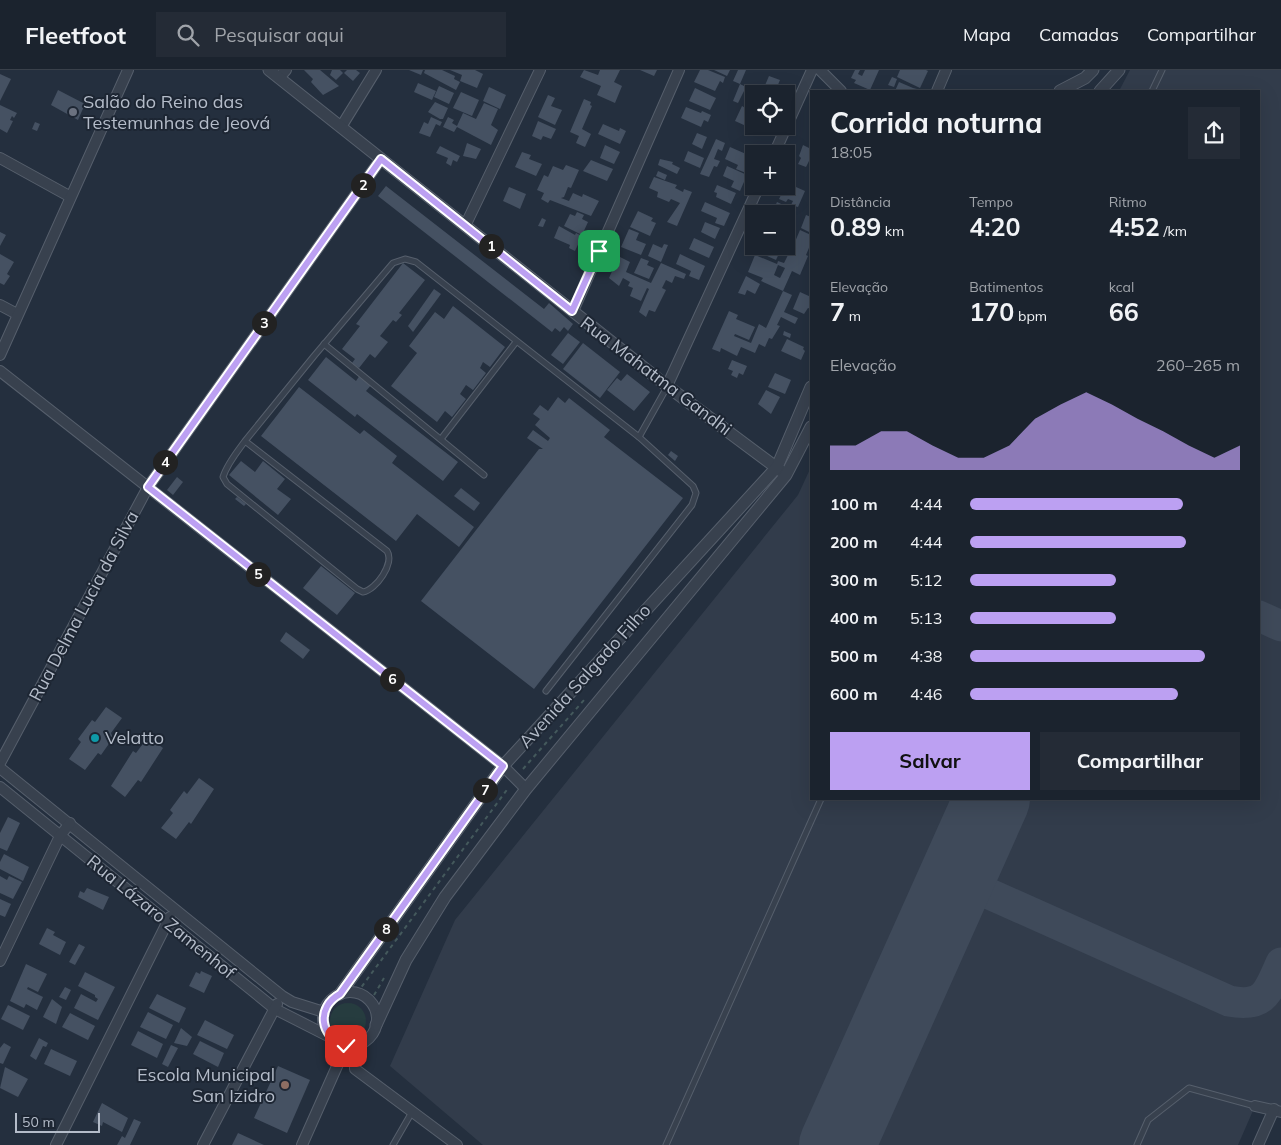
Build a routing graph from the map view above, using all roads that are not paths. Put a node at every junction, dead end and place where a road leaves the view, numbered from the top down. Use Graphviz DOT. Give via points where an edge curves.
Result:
graph roads {
  1 [pos="128,70"];
  2 [pos="269,70"];
  3 [pos="376,70"];
  4 [pos="540,70"];
  5 [pos="679,70"];
  6 [pos="812,70"];
  7 [pos="820,70"];
  8 [pos="946,70"];
  9 [pos="1093,70"];
  10 [pos="1119,70"];
  11 [pos="1162,70"];
  12 [pos="283,74"];
  13 [pos="840,90"];
  14 [pos="937,90"];
  15 [pos="1062,90"];
  16 [pos="1101,90"];
  17 [pos="1152,90"];
  18 [pos="341,128"];
  19 [pos="778,145"];
  20 [pos="0,158"];
  21 [pos="381,159"];
  22 [pos="755,195"];
  23 [pos="69,196"];
  24 [pos="465,226"];
  25 [pos="0,305"];
  26 [pos="572,311"];
  27 [pos="17,314"];
  28 [pos="516,342"];
  29 [pos="324,344"];
  30 [pos="0,355"];
  31 [pos="0,371"];
  32 [pos="667,386"];
  33 [pos="810,389"];
  34 [pos="810,429"];
  35 [pos="639,437"];
  36 [pos="441,439"];
  37 [pos="245,441"];
  38 [pos="777,466"];
  39 [pos="484,475"];
  40 [pos="786,475"];
  41 [pos="148,487"];
  42 [pos="546,691"];
  43 [pos="0,764"];
  44 [pos="503,766"];
  45 [pos="0,768"];
  46 [pos="0,788"];
  47 [pos="526,789"];
  48 [pos="821,800"];
  49 [pos="70,824"];
  50 [pos="60,836"];
  51 [pos="174,910"];
  52 [pos="167,921"];
  53 [pos="0,962"];
  54 [pos="340,994"];
  55 [pos="282,996"];
  56 [pos="275,1008"];
  57 [pos="324,1012"];
  58 [pos="376,1024"];
  59 [pos="330,1037"];
  60 [pos="350,1046"];
  61 [pos="1255,1106"];
  62 [pos="1277,1111"];
  63 [pos="412,1112"];
  64 [pos="56,1145"];
  65 [pos="203,1145"];
  66 [pos="302,1145"];
  67 [pos="393,1145"];
  68 [pos="457,1145"];
  69 [pos="666,1145"];
  70 [pos="1137,1145"];
  71 [pos="1258,1145"];
  1 -- 23 [label="street"];
  2 -- 12 [label="street, Rua Mahatma Gandhi"];
  3 -- 18 [label="street"];
  4 -- 24 [label="street"];
  5 -- 26 [label="street"];
  6 -- 19 [label="street"];
  7 -- 13 [label="street"];
  8 -- 14 [label="street"];
  9 -- 15 [label="street"];
  10 -- 16 [label="street"];
  11 -- 17 [label="lane"];
  12 -- 18 [label="street, Rua Mahatma Gandhi"];
  18 -- 21 [label="street, Rua Mahatma Gandhi"];
  20 -- 23 [label="street"];
  21 -- 24 [label="street, Rua Mahatma Gandhi"];
  21 -- 41 [label="street, Rua Delma Lucia da Silva"];
  22 -- 32 [label="street"];
  23 -- 27 [label="street"];
  24 -- 26 [label="street, Rua Mahatma Gandhi"];
  25 -- 27 [label="street"];
  26 -- 32 [label="street, Rua Mahatma Gandhi"];
  27 -- 30 [label="street"];
  28 -- 29 [label="lane" via="416,262 405,259 393,263"];
  28 -- 35 [label="lane"];
  28 -- 36 [label="lane"];
  29 -- 36 [label="lane"];
  29 -- 37 [label="lane"];
  31 -- 41 [label="street"];
  32 -- 35 [label="lane"];
  32 -- 38 [label="street, Rua Mahatma Gandhi"];
  33 -- 38 [label="street, Avenida Salgado Filho"];
  34 -- 40 [label="street"];
  35 -- 42 [label="lane" via="694,486 696,493 692,505"];
  36 -- 39 [label="lane"];
  37 -- 37 [label="lane" via="387,551 391,556 390,564 370,590 363,592 357,589 227,484 223,477 226,469"];
  38 -- 40 [label="street, Rua Mahatma Gandhi"];
  38 -- 44 [label="street, Avenida Salgado Filho"];
  40 -- 47 [label="street"];
  41 -- 43 [label="street, Rua Delma Lucia da Silva"];
  41 -- 44 [label="street"];
  44 -- 47 [label="street"];
  44 -- 54 [label="street, Avenida Salgado Filho"];
  45 -- 49 [label="street, Rua Lázaro Zamenhof"];
  46 -- 50 [label="street, Rua Lázaro Zamenhof"];
  47 -- 58 [label="street" via="445,897 406,960"];
  48 -- 69 [label="lane"];
  49 -- 50 [label="street"];
  49 -- 51 [label="street, Rua Lázaro Zamenhof"];
  50 -- 52 [label="street, Rua Lázaro Zamenhof"];
  50 -- 53 [label="street"];
  51 -- 52 [label="street"];
  51 -- 55 [label="street, Rua Lázaro Zamenhof"];
  52 -- 56 [label="street, Rua Lázaro Zamenhof"];
  52 -- 64 [label="street"];
  54 -- 57 [label="street" via="333,998"];
  54 -- 58 [label="street" via="357,993 364,997 374,1009"];
  55 -- 56 [label="street"];
  55 -- 57 [label="street, Rua Lázaro Zamenhof"];
  56 -- 59 [label="street, Rua Lázaro Zamenhof"];
  56 -- 65 [label="street"];
  57 -- 59 [label="street" via="325,1029"];
  58 -- 60 [label="street" via="368,1038"];
  59 -- 60 [label="street, Rua Lázaro Zamenhof"];
  60 -- 63 [label="street" via="355,1069"];
  60 -- 66 [label="street"];
  61 -- 62 [label="street"];
  61 -- 70 [label="lane" via="1189,1088 1148,1120"];
  62 -- 71 [label="street"];
  63 -- 67 [label="lane"];
  63 -- 68 [label="street"];
}
